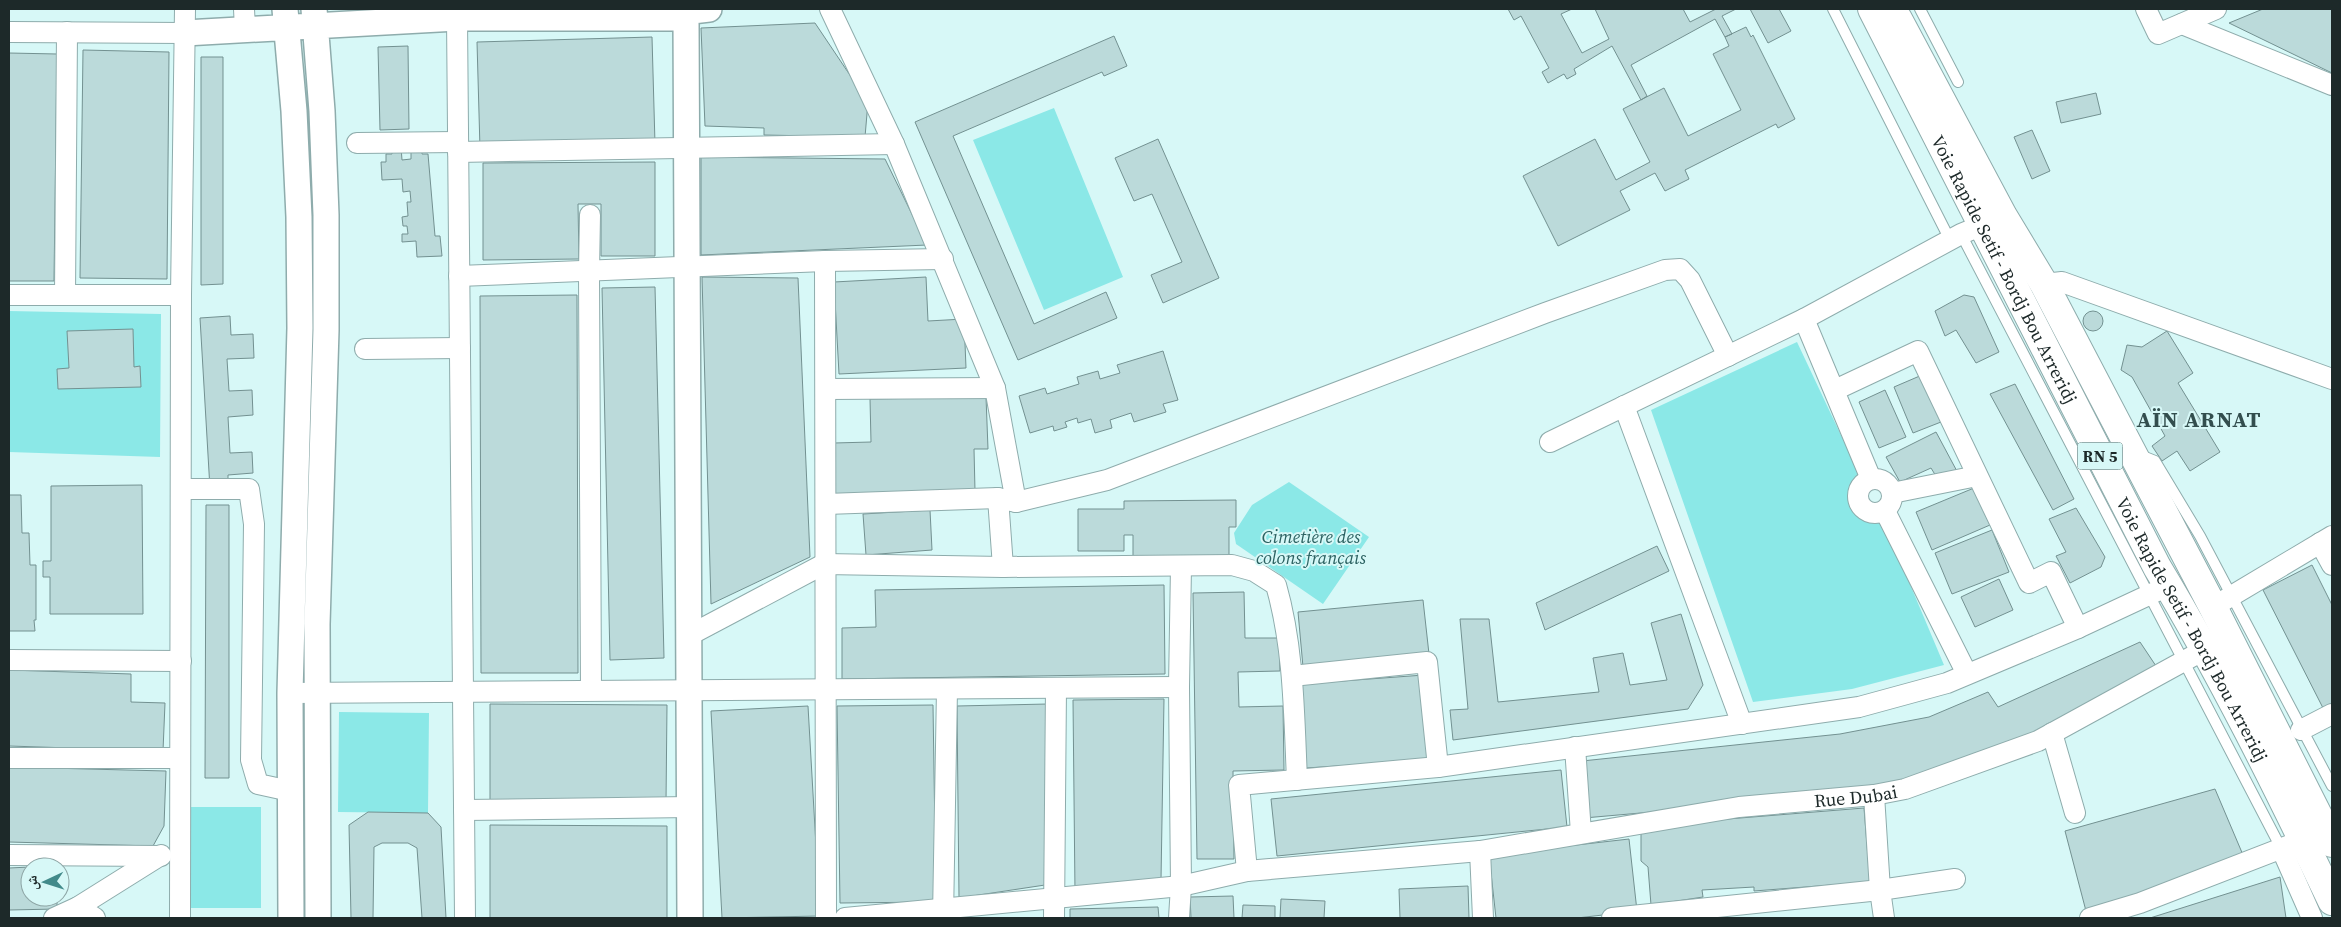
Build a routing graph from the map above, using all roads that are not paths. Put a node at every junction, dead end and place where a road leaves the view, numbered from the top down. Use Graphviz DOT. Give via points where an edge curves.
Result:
graph roads {
  1 [pos="830,9"];
  2 [pos="1833,9"];
  3 [pos="1872,9"];
  4 [pos="1892,9"];
  5 [pos="1920,9"];
  6 [pos="2146,9"];
  7 [pos="2216,9"];
  8 [pos="694,12"];
  9 [pos="617,14"];
  10 [pos="399,15"];
  11 [pos="314,17"];
  12 [pos="286,18"];
  13 [pos="457,18"];
  14 [pos="245,19"];
  15 [pos="185,21"];
  16 [pos="2182,24"];
  17 [pos="9,32"];
  18 [pos="67,32"];
  19 [pos="1958,82"];
  20 [pos="2332,85"];
  21 [pos="357,143"];
  22 [pos="894,144"];
  23 [pos="458,147"];
  24 [pos="686,148"];
  25 [pos="590,215"];
  26 [pos="1974,229"];
  27 [pos="943,259"];
  28 [pos="825,261"];
  29 [pos="687,268"];
  30 [pos="589,272"];
  31 [pos="459,276"];
  32 [pos="2044,284"];
  33 [pos="9,295"];
  34 [pos="66,295"];
  35 [pos="181,295"];
  36 [pos="1804,319"];
  37 [pos="460,348"];
  38 [pos="365,349"];
  39 [pos="1728,356"];
  40 [pos="2332,379"];
  41 [pos="995,388"];
  42 [pos="827,389"];
  43 [pos="1835,390"];
  44 [pos="1624,406"];
  45 [pos="1550,442"];
  46 [pos="1977,476"];
  47 [pos="1871,479"];
  48 [pos="181,490"];
  49 [pos="1892,493"];
  50 [pos="1007,500"];
  51 [pos="826,504"];
  52 [pos="1885,511"];
  53 [pos="2326,540"];
  54 [pos="824,564"];
  55 [pos="2332,565"];
  56 [pos="1181,566"];
  57 [pos="1003,567"];
  58 [pos="2159,590"];
  59 [pos="2223,601"];
  60 [pos="2078,628"];
  61 [pos="688,636"];
  62 [pos="2194,656"];
  63 [pos="9,660"];
  64 [pos="180,661"];
  65 [pos="1967,674"];
  66 [pos="1292,676"];
  67 [pos="1179,687"];
  68 [pos="1056,688"];
  69 [pos="947,689"];
  70 [pos="591,690"];
  71 [pos="689,690"];
  72 [pos="826,690"];
  73 [pos="317,692"];
  74 [pos="463,692"];
  75 [pos="290,693"];
  76 [pos="2332,714"];
  77 [pos="1742,724"];
  78 [pos="2301,730"];
  79 [pos="2052,733"];
  80 [pos="1575,747"];
  81 [pos="9,758"];
  82 [pos="180,758"];
  83 [pos="1438,767"];
  84 [pos="1297,780"];
  85 [pos="2332,786"];
  86 [pos="290,791"];
  87 [pos="1874,795"];
  88 [pos="690,807"];
  89 [pos="464,810"];
  90 [pos="2075,813"];
  91 [pos="1581,833"];
  92 [pos="180,836"];
  93 [pos="2315,837"];
  94 [pos="1480,851"];
  95 [pos="9,855"];
  96 [pos="161,856"];
  97 [pos="1247,871"];
  98 [pos="1955,878"];
  99 [pos="1181,886"];
  100 [pos="1880,890"];
  101 [pos="1055,897"];
  102 [pos="2332,901"];
  103 [pos="78,907"];
  104 [pos="2140,911"];
  105 [pos="942,914"];
  106 [pos="1654,916"];
  107 [pos="54,918"];
  108 [pos="95,918"];
  109 [pos="180,918"];
  110 [pos="291,918"];
  111 [pos="318,918"];
  112 [pos="465,918"];
  113 [pos="690,918"];
  114 [pos="826,918"];
  115 [pos="845,918"];
  116 [pos="1054,918"];
  117 [pos="1179,918"];
  118 [pos="1483,918"];
  119 [pos="1612,918"];
  120 [pos="1884,918"];
  121 [pos="2090,918"];
  122 [pos="2312,918"];
  1 -- 22 [label="street"];
  2 -- 26 [label="lane"];
  3 -- 26 [label="highway, Voie Rapide Setif - Bordj Bou Arreridj / RN 5"];
  4 -- 26 [label="highway, Voie Rapide Setif - Bordj Bou Arreridj / RN 5"];
  5 -- 19 [label="lane"];
  6 -- 16 [label="street" via="2158,34"];
  7 -- 16 [label="street"];
  8 -- 9 [label="street"];
  8 -- 24 [label="street"];
  9 -- 13 [label="street"];
  10 -- 11 [label="street"];
  10 -- 13 [label="street"];
  11 -- 12 [label="street"];
  11 -- 73 [label="street" via="322,130 326,320"];
  12 -- 14 [label="street"];
  12 -- 75 [label="street" via="299,217 300,328"];
  13 -- 23 [label="street"];
  14 -- 15 [label="street"];
  15 -- 18 [label="street"];
  15 -- 35 [label="street"];
  16 -- 20 [label="street"];
  17 -- 18 [label="street"];
  18 -- 34 [label="street"];
  21 -- 23 [label="street"];
  22 -- 24 [label="street"];
  22 -- 27 [label="street"];
  23 -- 24 [label="street"];
  23 -- 31 [label="street"];
  24 -- 29 [label="street"];
  25 -- 30 [label="street"];
  26 -- 32 [label="highway, Voie Rapide Setif - Bordj Bou Arreridj / RN 5"];
  26 -- 36 [label="street"];
  26 -- 58 [label="highway, Voie Rapide Setif - Bordj Bou Arreridj / RN 5"];
  27 -- 28 [label="street"];
  27 -- 41 [label="street"];
  28 -- 29 [label="street"];
  28 -- 42 [label="street"];
  29 -- 30 [label="street"];
  29 -- 61 [label="street"];
  30 -- 31 [label="street"];
  30 -- 70 [label="street"];
  31 -- 37 [label="street"];
  32 -- 40 [label="street" via="2062,282"];
  32 -- 59 [label="highway, Voie Rapide Setif - Bordj Bou Arreridj / RN 5" via="2132,451"];
  33 -- 34 [label="street"];
  34 -- 35 [label="street"];
  35 -- 48 [label="street"];
  36 -- 39 [label="street"];
  36 -- 43 [label="street"];
  37 -- 38 [label="street"];
  37 -- 74 [label="street"];
  39 -- 44 [label="street"];
  39 -- 50 [label="street" via="1690,280 1680,269 1665,270 1107,480"];
  41 -- 42 [label="street"];
  41 -- 50 [label="street"];
  42 -- 51 [label="street"];
  43 -- 46 [label="street" via="1918,351"];
  43 -- 47 [label="street"];
  44 -- 45 [label="street"];
  44 -- 77 [label="street"];
  46 -- 49 [label="street"];
  46 -- 60 [label="street" via="2028,583 2051,572"];
  47 -- 49 [label="street" via="1888,485"];
  47 -- 52 [label="street" via="1861,486 1858,497 1862,508 1873,514"];
  48 -- 64 [label="street"];
  48 -- 86 [label="street" via="249,490 254,524 251,760 258,784"];
  49 -- 52 [label="street" via="1892,503"];
  50 -- 51 [label="street"];
  50 -- 57 [label="street"];
  51 -- 54 [label="street"];
  52 -- 65 [label="street"];
  53 -- 55 [label="street"];
  53 -- 59 [label="street"];
  54 -- 57 [label="street"];
  54 -- 61 [label="street"];
  54 -- 72 [label="street"];
  56 -- 57 [label="street"];
  56 -- 66 [label="street" via="1232,565 1254,571 1276,585 1285,619"];
  56 -- 67 [label="street"];
  58 -- 60 [label="street"];
  58 -- 62 [label="highway, Voie Rapide Setif - Bordj Bou Arreridj / RN 5"];
  59 -- 78 [label="lane"];
  59 -- 93 [label="highway, Voie Rapide Setif - Bordj Bou Arreridj / RN 5"];
  60 -- 65 [label="street"];
  61 -- 71 [label="street"];
  62 -- 79 [label="street, Rue Dubai"];
  62 -- 93 [label="highway, Voie Rapide Setif - Bordj Bou Arreridj / RN 5"];
  63 -- 64 [label="street"];
  64 -- 82 [label="street"];
  65 -- 77 [label="street" via="1947,683 1860,707"];
  66 -- 83 [label="street" via="1427,662"];
  66 -- 84 [label="street"];
  67 -- 68 [label="street"];
  67 -- 99 [label="street"];
  68 -- 69 [label="street"];
  68 -- 101 [label="street"];
  69 -- 72 [label="street"];
  69 -- 105 [label="street"];
  70 -- 71 [label="street"];
  70 -- 74 [label="street"];
  71 -- 72 [label="street"];
  71 -- 88 [label="street"];
  72 -- 114 [label="street"];
  73 -- 74 [label="street"];
  73 -- 75 [label="street"];
  73 -- 111 [label="street"];
  74 -- 89 [label="street"];
  75 -- 86 [label="street"];
  76 -- 78 [label="street"];
  77 -- 80 [label="street"];
  78 -- 85 [label="lane"];
  79 -- 87 [label="street, Rue Dubai" via="2038,741 1905,788"];
  79 -- 90 [label="street"];
  80 -- 83 [label="street"];
  80 -- 91 [label="street"];
  81 -- 82 [label="street"];
  82 -- 92 [label="street"];
  83 -- 84 [label="street"];
  84 -- 97 [label="street" via="1239,786"];
  86 -- 110 [label="street"];
  87 -- 91 [label="street, Rue Dubai" via="1739,807"];
  87 -- 100 [label="street"];
  88 -- 89 [label="street"];
  88 -- 113 [label="street"];
  89 -- 112 [label="street"];
  91 -- 94 [label="street, Rue Dubai"];
  92 -- 96 [label="street"];
  92 -- 109 [label="street"];
  93 -- 102 [label="highway, Voie Rapide Setif - Bordj Bou Arreridj / RN 5"];
  93 -- 104 [label="street"];
  93 -- 122 [label="street"];
  94 -- 97 [label="street, Rue Dubai"];
  94 -- 118 [label="street"];
  95 -- 96 [label="street"];
  96 -- 103 [label="street"];
  97 -- 99 [label="street, Rue Dubai"];
  98 -- 100 [label="street"];
  99 -- 101 [label="street, Rue Dubai"];
  99 -- 117 [label="street"];
  100 -- 106 [label="street"];
  100 -- 120 [label="street"];
  101 -- 105 [label="street, Rue Dubai"];
  101 -- 116 [label="street"];
  103 -- 107 [label="street"];
  103 -- 108 [label="street"];
  104 -- 121 [label="street"];
  105 -- 115 [label="street, Rue Dubai"];
  106 -- 119 [label="street"];
}
